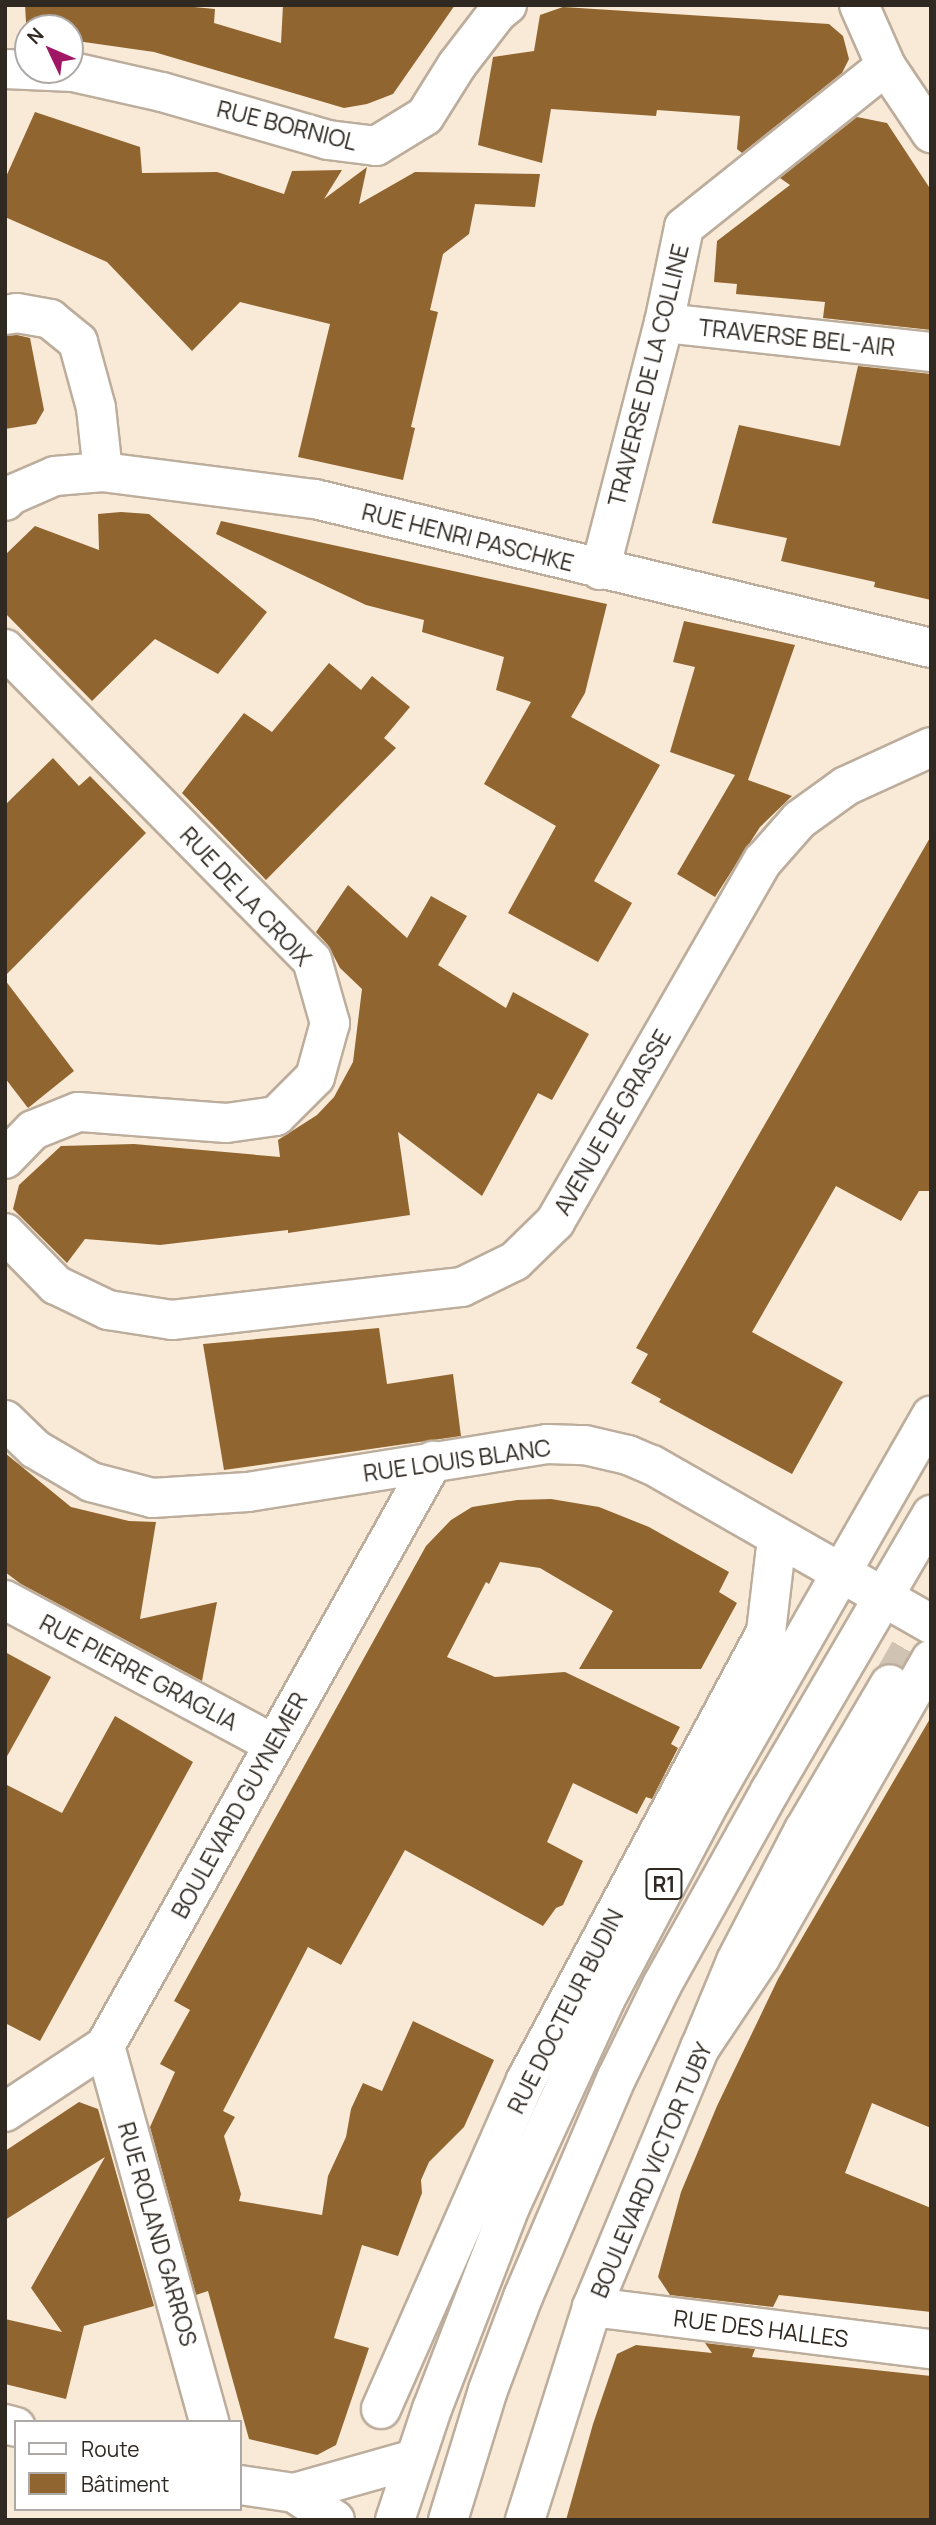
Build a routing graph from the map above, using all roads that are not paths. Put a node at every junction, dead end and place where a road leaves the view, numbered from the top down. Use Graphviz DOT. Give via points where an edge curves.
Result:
graph roads {
  1 [pos="507,5"];
  2 [pos="859,5"];
  3 [pos="886,66"];
  4 [pos="5,69"];
  5 [pos="931,133"];
  6 [pos="5,315"];
  7 [pos="664,323"];
  8 [pos="931,352"];
  9 [pos="103,472"];
  10 [pos="5,502"];
  11 [pos="600,570"];
  12 [pos="931,648"];
  13 [pos="5,649"];
  14 [pos="931,747"];
  15 [pos="5,1159"];
  16 [pos="5,1233"];
  17 [pos="931,1416"];
  18 [pos="5,1420"];
  19 [pos="433,1461"];
  20 [pos="931,1515"];
  21 [pos="777,1538"];
  22 [pos="840,1573"];
  23 [pos="884,1598"];
  24 [pos="5,1600"];
  25 [pos="931,1624"];
  26 [pos="931,1660"];
  27 [pos="890,1684"];
  28 [pos="272,1743"];
  29 [pos="105,2046"];
  30 [pos="700,2048"];
  31 [pos="5,2112"];
  32 [pos="592,2307"];
  33 [pos="931,2349"];
  34 [pos="381,2409"];
  35 [pos="208,2420"];
  36 [pos="414,2459"];
  37 [pos="242,2485"];
  38 [pos="294,2493"];
  39 [pos="335,2520"];
  40 [pos="395,2520"];
  41 [pos="448,2520"];
  42 [pos="525,2520"];
  1 -- 4 [label="main road, RUE BORNIOL" via="457,65 425,116 376,146 328,140 162,92 73,72"];
  2 -- 3 [label="main road"];
  3 -- 5 [label="main road"];
  3 -- 7 [label="main road, TRAVERSE DE LA COLLINE" via="684,227"];
  6 -- 9 [label="main road" via="50,319 78,342 96,408"];
  7 -- 8 [label="main road, TRAVERSE BEL-AIR"];
  7 -- 11 [label="main road, TRAVERSE DE LA COLLINE"];
  9 -- 10 [label="main road, RUE HENRI PASCHKE" via="55,476"];
  9 -- 11 [label="main road, RUE HENRI PASCHKE" via="315,499"];
  11 -- 12 [label="main road, RUE HENRI PASCHKE"];
  13 -- 15 [label="main road, RUE DE LA CROIX" via="312,960 330,1023 316,1077 276,1116 226,1123 78,1112 33,1130"];
  14 -- 16 [label="main road, AVENUE DE GRASSE" via="846,786 799,820 763,861 555,1222 515,1261 462,1287 173,1320 107,1310 56,1285"];
  17 -- 22 [label="main road, R1"];
  18 -- 19 [label="main road, RUE LOUIS BLANC" via="35,1449 91,1482 152,1498 248,1492"];
  19 -- 21 [label="main road, RUE LOUIS BLANC" via="547,1444 585,1445 652,1465"];
  19 -- 28 [label="main road, BOULEVARD GUYNEMER"];
  20 -- 23 [label="main road, R1"];
  21 -- 22 [label="main road, RUE LOUIS BLANC"];
  21 -- 34 [label="main road, RUE DOCTEUR BUDIN" via="766,1632 526,2080"];
  22 -- 23 [label="main road, RUE LOUIS BLANC"];
  22 -- 36 [label="main road, R1" via="684,1847 604,2000 510,2207"];
  23 -- 25 [label="main road, RUE LOUIS BLANC"];
  23 -- 41 [label="main road, R1" via="770,1790 662,1985 617,2077 523,2297 488,2389"];
  24 -- 28 [label="main road, RUE PIERRE GRAGLIA"];
  26 -- 30 [label="main road, BOULEVARD VICTOR TUBY" via="760,1958"];
  27 -- 30 [label="main road" via="804,1830 736,1961"];
  28 -- 29 [label="main road, BOULEVARD GUYNEMER"];
  29 -- 31 [label="main road, BOULEVARD GUYNEMER"];
  29 -- 35 [label="main road, RUE ROLAND GARROS"];
  30 -- 32 [label="main road, BOULEVARD VICTOR TUBY"];
  32 -- 33 [label="main road, RUE DES HALLES"];
  32 -- 42 [label="main road, BOULEVARD VICTOR TUBY"];
  36 -- 38 [label="main road"];
  36 -- 40 [label="main road, R1"];
  37 -- 38 [label="main road"];
  38 -- 39 [label="main road"];
}
